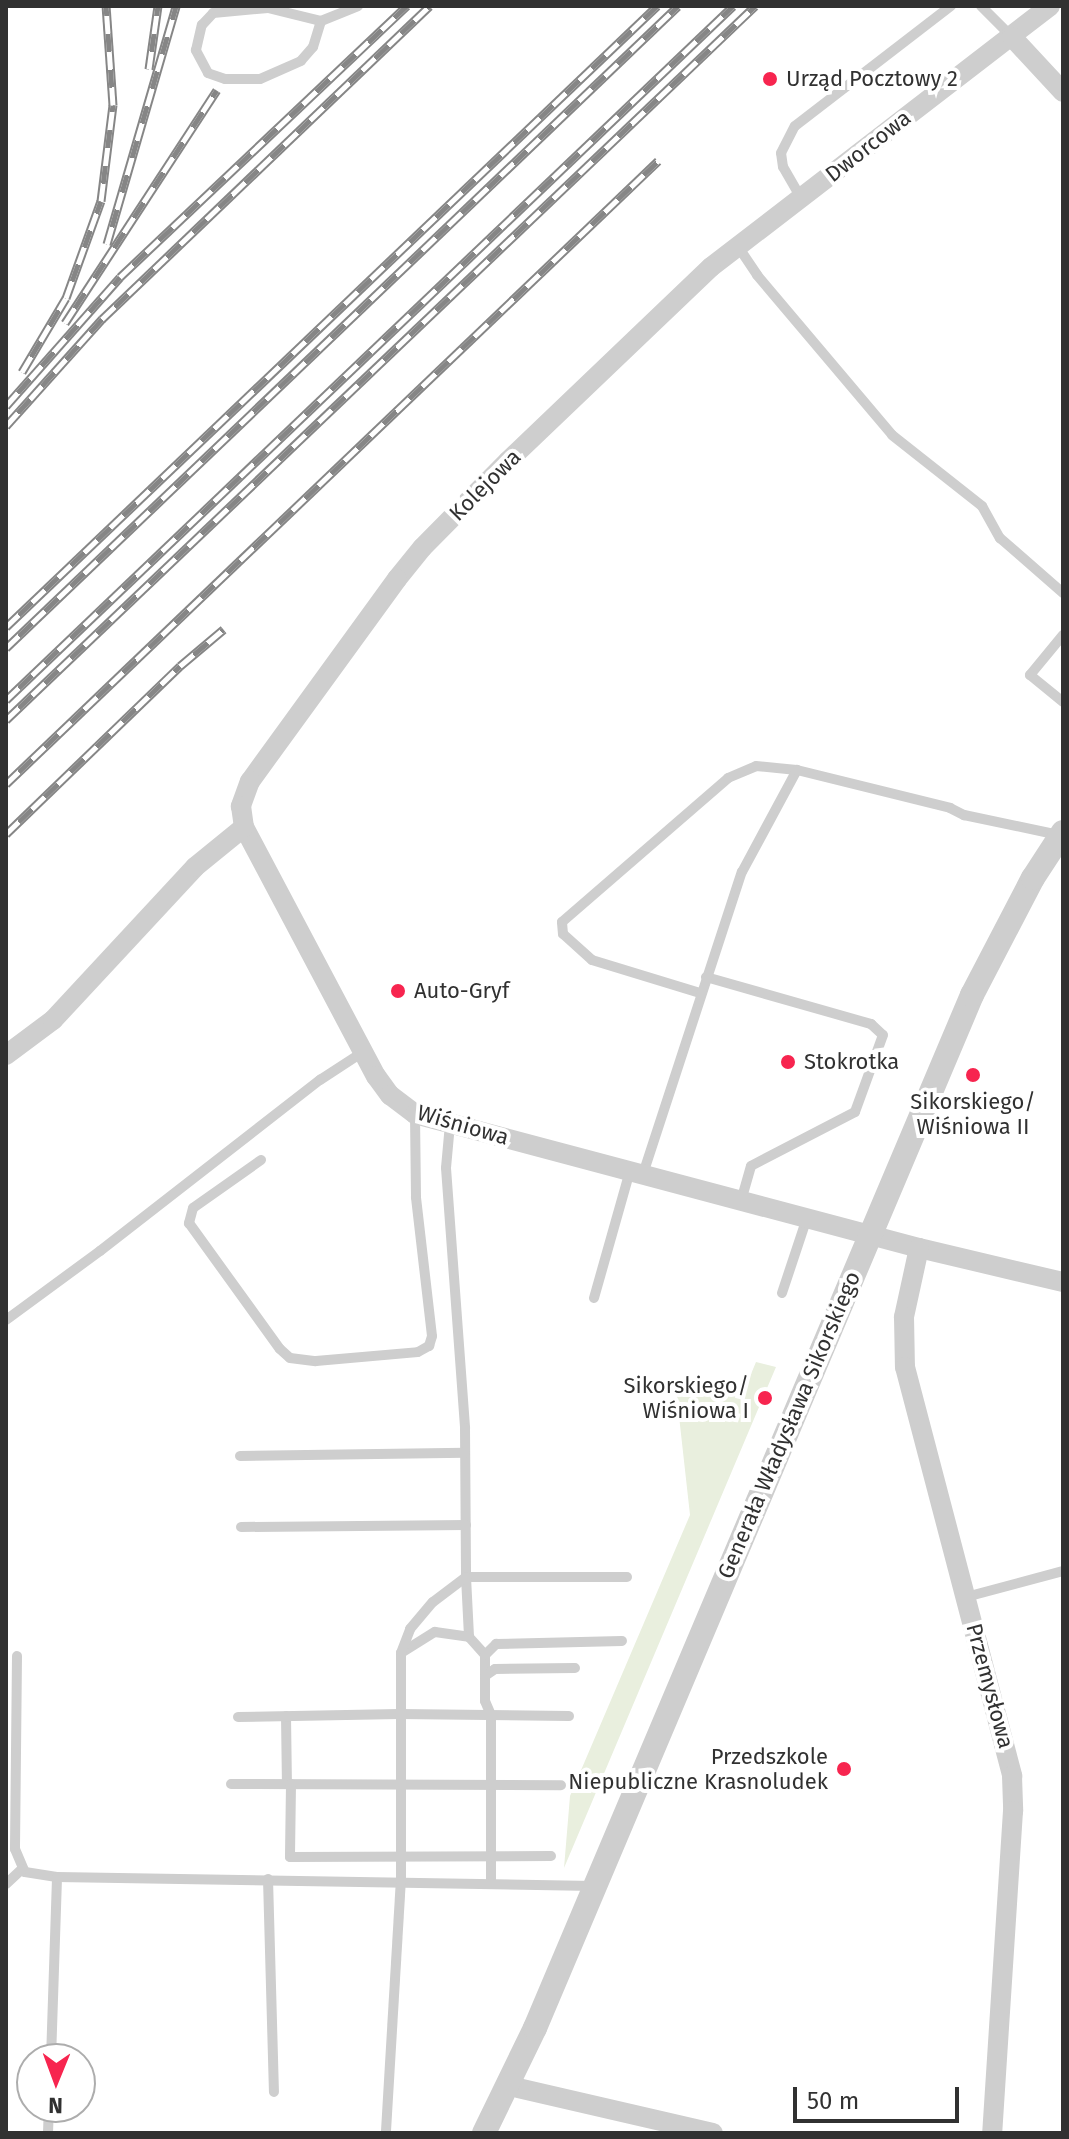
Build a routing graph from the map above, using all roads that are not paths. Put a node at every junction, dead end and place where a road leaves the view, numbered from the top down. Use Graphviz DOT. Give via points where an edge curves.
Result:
graph roads {
  1 [pos="358,6"];
  2 [pos="951,6"];
  3 [pos="981,6"];
  4 [pos="1050,6"];
  5 [pos="321,21"];
  6 [pos="1012,37"];
  7 [pos="1063,92"];
  8 [pos="801,198"];
  9 [pos="737,245"];
  10 [pos="1063,593"];
  11 [pos="1063,635"];
  12 [pos="1063,702"];
  13 [pos="797,770"];
  14 [pos="244,827"];
  15 [pos="1062,834"];
  16 [pos="706,977"];
  17 [pos="700,993"];
  18 [pos="363,1052"];
  19 [pos="6,1055"];
  20 [pos="415,1114"];
  21 [pos="450,1124"];
  22 [pos="261,1160"];
  23 [pos="636,1173"];
  24 [pos="741,1201"];
  25 [pos="807,1218"];
  26 [pos="869,1235"];
  27 [pos="919,1248"];
  28 [pos="1063,1282"];
  29 [pos="782,1293"];
  30 [pos="594,1298"];
  31 [pos="6,1320"];
  32 [pos="465,1453"];
  33 [pos="240,1456"];
  34 [pos="466,1525"];
  35 [pos="241,1527"];
  36 [pos="1063,1571"];
  37 [pos="466,1577"];
  38 [pos="627,1577"];
  39 [pos="966,1597"];
  40 [pos="469,1637"];
  41 [pos="622,1641"];
  42 [pos="401,1653"];
  43 [pos="485,1655"];
  44 [pos="17,1656"];
  45 [pos="575,1668"];
  46 [pos="485,1676"];
  47 [pos="399,1714"];
  48 [pos="491,1715"];
  49 [pos="286,1716"];
  50 [pos="569,1716"];
  51 [pos="238,1717"];
  52 [pos="231,1784"];
  53 [pos="289,1784"];
  54 [pos="400,1784"];
  55 [pos="561,1785"];
  56 [pos="492,1786"];
  57 [pos="551,1856"];
  58 [pos="290,1857"];
  59 [pos="401,1858"];
  60 [pos="491,1858"];
  61 [pos="22,1869"];
  62 [pos="57,1877"];
  63 [pos="268,1879"];
  64 [pos="291,1880"];
  65 [pos="401,1882"];
  66 [pos="491,1883"];
  67 [pos="6,1884"];
  68 [pos="594,1886"];
  69 [pos="535,2028"];
  70 [pos="52,2043"];
  71 [pos="518,2088"];
  72 [pos="274,2092"];
  73 [pos="386,2131"];
  74 [pos="484,2133"];
  75 [pos="499,2133"];
  76 [pos="713,2133"];
  77 [pos="992,2133"];
  1 -- 5 [label="lane"];
  2 -- 8 [label="lane" via="795,126 781,153"];
  3 -- 6 [label="lane"];
  4 -- 6 [label="street, Dworcowa"];
  5 -- 5 [label="lane" via="268,8 229,9 213,13 202,25 196,50 208,73 225,79 260,79 301,61 313,47"];
  6 -- 7 [label="street"];
  6 -- 8 [label="street, Dworcowa"];
  8 -- 9 [label="street, Kolejowa"];
  9 -- 10 [label="lane" via="892,435 982,506 1000,538"];
  9 -- 14 [label="street, Kolejowa" via="422,548 250,781 241,806"];
  11 -- 12 [label="lane" via="1030,675"];
  13 -- 15 [label="lane" via="964,815"];
  13 -- 16 [label="lane" via="742,872"];
  13 -- 17 [label="lane" via="741,770 562,922 563,934 592,960"];
  14 -- 18 [label="street, Wiśniowa"];
  14 -- 19 [label="street" via="195,867 53,1020"];
  15 -- 26 [label="street, Generała Władysława Sikorskiego" via="972,995"];
  16 -- 17 [label="lane"];
  16 -- 24 [label="lane" via="871,1024 883,1035 855,1112 751,1166"];
  17 -- 23 [label="lane"];
  18 -- 20 [label="street, Wiśniowa" via="390,1095"];
  18 -- 31 [label="lane"];
  20 -- 21 [label="street, Wiśniowa"];
  20 -- 22 [label="lane" via="416,1197 432,1336 424,1350 316,1361 290,1358 280,1349 189,1223 193,1208"];
  21 -- 23 [label="street, Wiśniowa"];
  21 -- 32 [label="lane" via="446,1168"];
  23 -- 24 [label="street, Wiśniowa"];
  23 -- 30 [label="lane"];
  24 -- 25 [label="street, Wiśniowa"];
  25 -- 26 [label="street, Wiśniowa"];
  25 -- 29 [label="lane"];
  26 -- 27 [label="street, Wiśniowa"];
  26 -- 68 [label="street, Generała Władysława Sikorskiego"];
  27 -- 28 [label="street, Wiśniowa"];
  27 -- 39 [label="street, Przemysłowa" via="904,1317 905,1367"];
  32 -- 33 [label="lane"];
  32 -- 34 [label="lane"];
  34 -- 35 [label="lane"];
  34 -- 37 [label="lane"];
  36 -- 39 [label="lane"];
  37 -- 38 [label="lane"];
  37 -- 40 [label="lane"];
  37 -- 42 [label="lane" via="433,1602 410,1629"];
  39 -- 77 [label="street, Przemysłowa" via="1013,1792"];
  40 -- 42 [label="lane" via="435,1632"];
  40 -- 43 [label="lane"];
  41 -- 43 [label="lane" via="496,1644"];
  42 -- 47 [label="lane"];
  43 -- 46 [label="lane"];
  44 -- 61 [label="lane" via="15,1849"];
  45 -- 46 [label="lane" via="495,1669"];
  46 -- 48 [label="lane"];
  47 -- 48 [label="lane"];
  47 -- 49 [label="lane"];
  47 -- 54 [label="lane"];
  48 -- 50 [label="lane"];
  48 -- 56 [label="lane"];
  49 -- 51 [label="lane"];
  49 -- 53 [label="lane"];
  52 -- 53 [label="lane"];
  53 -- 54 [label="lane"];
  53 -- 58 [label="lane"];
  54 -- 56 [label="lane"];
  54 -- 59 [label="lane"];
  55 -- 56 [label="lane"];
  56 -- 60 [label="lane"];
  57 -- 60 [label="lane"];
  58 -- 59 [label="lane"];
  58 -- 64 [label="lane"];
  59 -- 60 [label="lane"];
  59 -- 65 [label="lane"];
  60 -- 66 [label="lane"];
  61 -- 62 [label="lane"];
  61 -- 67 [label="lane"];
  62 -- 63 [label="lane"];
  62 -- 70 [label="lane"];
  63 -- 64 [label="lane"];
  63 -- 72 [label="lane"];
  64 -- 65 [label="lane"];
  65 -- 66 [label="lane"];
  65 -- 73 [label="lane"];
  66 -- 68 [label="lane"];
  68 -- 69 [label="street, Generała Władysława Sikorskiego"];
  69 -- 71 [label="street, Generała Władysława Sikorskiego"];
  69 -- 74 [label="street, Generała Władysława Sikorskiego"];
  71 -- 75 [label="street, Generała Władysława Sikorskiego"];
  71 -- 76 [label="street"];
}
